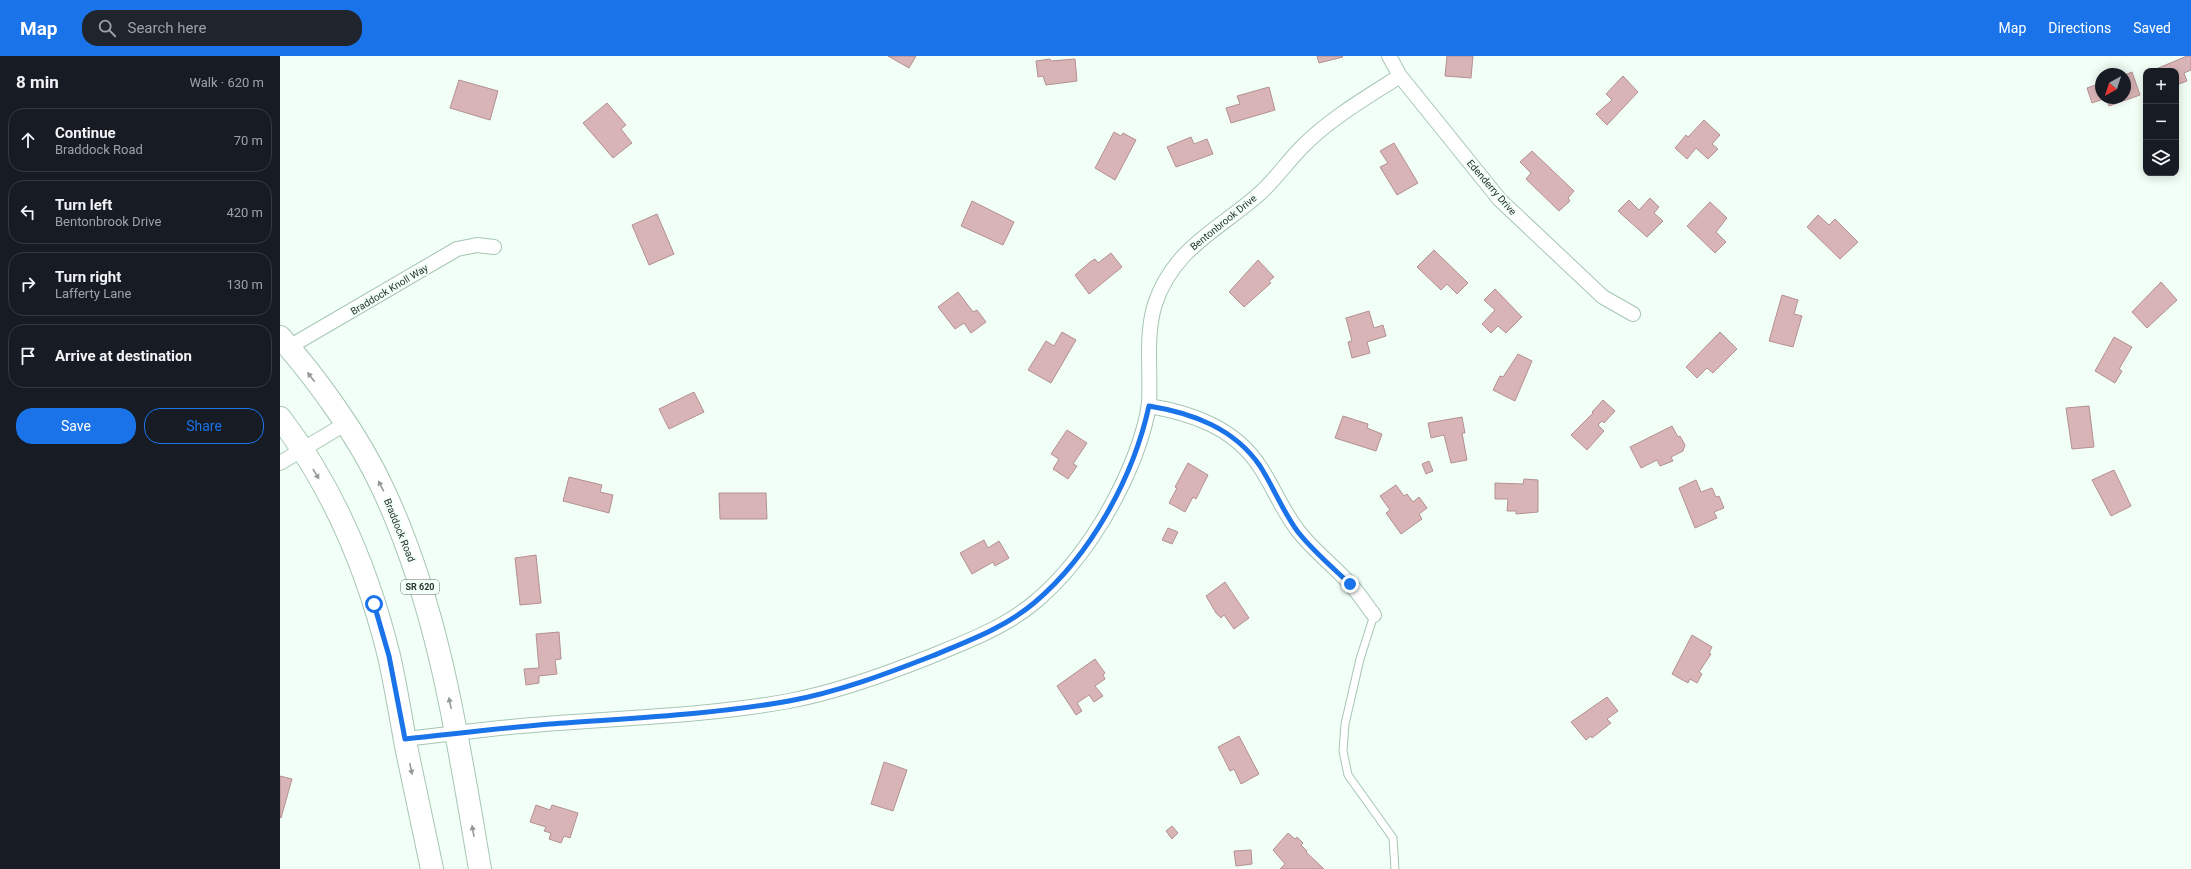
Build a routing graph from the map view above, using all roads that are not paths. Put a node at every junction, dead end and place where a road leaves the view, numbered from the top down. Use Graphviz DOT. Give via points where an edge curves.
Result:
graph roads {
  1 [pos="1389,56"];
  2 [pos="1400,76"];
  3 [pos="494,247"];
  4 [pos="1633,314"];
  5 [pos="284,342"];
  6 [pos="1149,406"];
  7 [pos="280,418"];
  8 [pos="345,424"];
  9 [pos="302,450"];
  10 [pos="280,463"];
  11 [pos="1374,615"];
  12 [pos="456,734"];
  13 [pos="405,739"];
  14 [pos="432,869"];
  15 [pos="480,869"];
  16 [pos="1394,869"];
  1 -- 2 [label="street, Edenderry Drive"];
  2 -- 4 [label="street, Edenderry Drive" via="1500,200 1603,297"];
  2 -- 6 [label="street, Bentonbrook Drive" via="1324,127 1301,148 1260,194 1197,242 1174,266 1157,299 1150,327"];
  3 -- 5 [label="street, Braddock Knoll Way" via="477,245 457,249"];
  8 -- 5 [label="main road, Braddock Road / SR 620, one-way"];
  6 -- 11 [label="street" via="1194,416 1221,429 1246,450 1260,467 1298,531 1350,584"];
  6 -- 12 [label="street, Bentonbrook Drive" via="1134,457 1123,482 1085,547 1052,586 1027,608 995,629 887,673 790,700 705,713 489,729"];
  7 -- 9 [label="main road"];
  8 -- 9 [label="street"];
  12 -- 8 [label="main road, Braddock Road / SR 620, one-way" via="434,630 414,567 382,488"];
  9 -- 10 [label="street"];
  9 -- 13 [label="main road, one-way" via="336,510 361,565 389,656"];
  11 -- 16 [label="lane" via="1360,659 1345,724 1343,751 1348,775 1393,838"];
  12 -- 13 [label="street, Bentonbrook Drive"];
  15 -- 12 [label="main road, Braddock Road / SR 620, one-way"];
  13 -- 14 [label="main road, one-way"];
}
